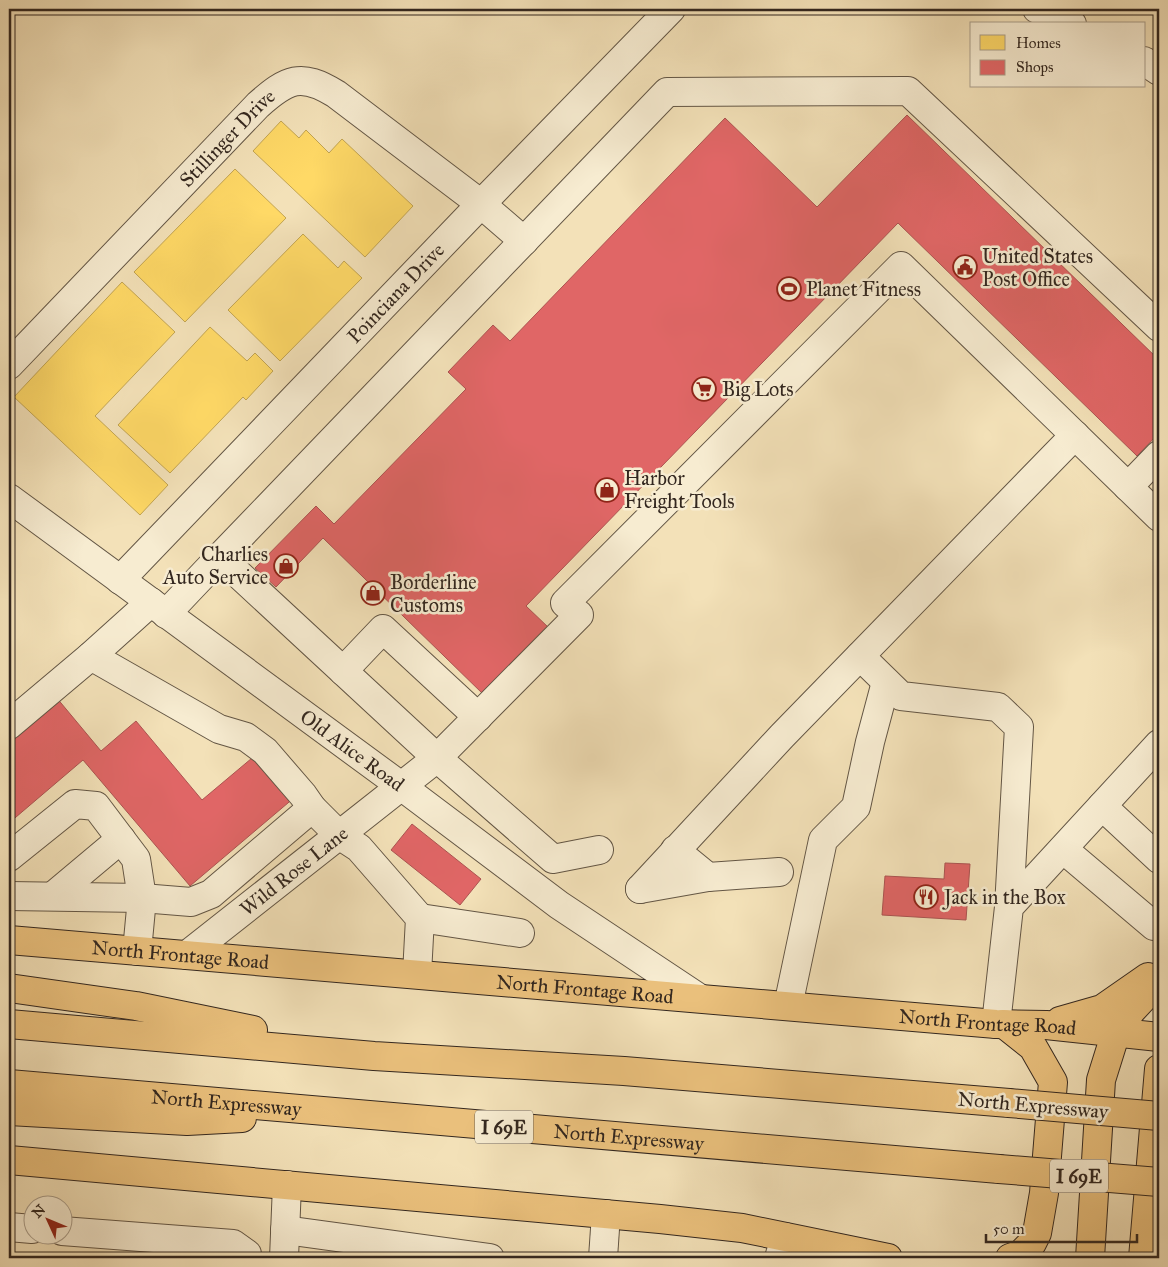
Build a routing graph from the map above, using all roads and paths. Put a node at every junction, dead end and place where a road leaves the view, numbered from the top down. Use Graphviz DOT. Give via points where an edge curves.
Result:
graph roads {
  1 [pos="671,9"];
  2 [pos="1038,9"];
  3 [pos="1067,22"];
  4 [pos="1146,62"];
  5 [pos="1159,71"];
  6 [pos="481,204"];
  7 [pos="524,241"];
  8 [pos="1159,327"];
  9 [pos="9,365"];
  10 [pos="1075,435"];
  11 [pos="1159,455"];
  12 [pos="1128,487"];
  13 [pos="9,498"];
  14 [pos="1159,517"];
  15 [pos="220,557"];
  16 [pos="120,580"];
  17 [pos="159,608"];
  18 [pos="91,656"];
  19 [pos="860,656"];
  20 [pos="343,671"];
  21 [pos="886,682"];
  22 [pos="478,717"];
  23 [pos="9,725"];
  24 [pos="437,758"];
  25 [pos="1154,760"];
  26 [pos="401,786"];
  27 [pos="1102,806"];
  28 [pos="312,808"];
  29 [pos="339,835"];
  30 [pos="121,839"];
  31 [pos="1063,849"];
  32 [pos="599,850"];
  33 [pos="675,850"];
  34 [pos="9,858"];
  35 [pos="1159,859"];
  36 [pos="779,872"];
  37 [pos="708,877"];
  38 [pos="9,896"];
  39 [pos="53,896"];
  40 [pos="142,898"];
  41 [pos="1008,907"];
  42 [pos="420,918"];
  43 [pos="1159,922"];
  44 [pos="520,933"];
  45 [pos="9,940"];
  46 [pos="137,951"];
  47 [pos="187,955"];
  48 [pos="1159,969"];
  49 [pos="417,974"];
  50 [pos="1159,980"];
  51 [pos="9,988"];
  52 [pos="699,998"];
  53 [pos="788,1006"];
  54 [pos="9,1024"];
  55 [pos="1000,1024"];
  56 [pos="1046,1025"];
  57 [pos="1116,1032"];
  58 [pos="1159,1037"];
  59 [pos="374,1056"];
  60 [pos="1159,1069"];
  61 [pos="9,1084"];
  62 [pos="9,1111"];
  63 [pos="344,1113"];
  64 [pos="1159,1116"];
  65 [pos="9,1160"];
  66 [pos="1159,1182"];
  67 [pos="287,1185"];
  68 [pos="606,1214"];
  69 [pos="9,1227"];
  70 [pos="22,1228"];
  71 [pos="285,1230"];
  72 [pos="72,1232"];
  73 [pos="782,1248"];
  74 [pos="360,1249"];
  75 [pos="247,1258"];
  76 [pos="284,1258"];
  77 [pos="490,1258"];
  78 [pos="602,1258"];
  79 [pos="882,1258"];
  80 [pos="1010,1258"];
  81 [pos="1090,1258"];
  82 [pos="1143,1258"];
  1 -- 6 [label="street, Poinciana Drive"];
  2 -- 3 [label="street"];
  4 -- 5 [label="street"];
  6 -- 7 [label="street, Stillinger Drive"];
  6 -- 9 [label="street, Stillinger Drive" via="336,94 306,80 290,82 258,105"];
  6 -- 16 [label="street, Poinciana Drive"];
  7 -- 8 [label="street" via="667,92 908,91"];
  7 -- 15 [label="street"];
  10 -- 12 [label="street"];
  10 -- 19 [label="street"];
  10 -- 22 [label="street, Wild Rose Lane" via="901,266 566,603 579,615"];
  11 -- 12 [label="street"];
  12 -- 14 [label="street"];
  13 -- 16 [label="street, Old Alice Road"];
  15 -- 17 [label="street"];
  15 -- 20 [label="street"];
  16 -- 17 [label="street, Old Alice Road"];
  17 -- 18 [label="street"];
  17 -- 26 [label="street, Old Alice Road"];
  18 -- 23 [label="street"];
  18 -- 28 [label="street" via="220,729 246,737 265,752"];
  19 -- 21 [label="street"];
  19 -- 33 [label="street"];
  20 -- 22 [label="street" via="383,629"];
  20 -- 24 [label="street"];
  21 -- 41 [label="street" via="901,696 998,707 1019,727"];
  21 -- 53 [label="street" via="856,807 823,840"];
  22 -- 24 [label="street, Wild Rose Lane"];
  24 -- 26 [label="street, Wild Rose Lane"];
  24 -- 32 [label="street" via="553,859"];
  25 -- 27 [label="street"];
  26 -- 29 [label="street, Wild Rose Lane"];
  26 -- 52 [label="street, Old Alice Road" via="559,905"];
  27 -- 31 [label="street"];
  27 -- 35 [label="street"];
  28 -- 29 [label="street"];
  28 -- 40 [label="street" via="211,894 191,902"];
  29 -- 42 [label="street" via="359,848"];
  29 -- 47 [label="street, Wild Rose Lane"];
  30 -- 34 [label="street" via="96,806 74,804"];
  30 -- 39 [label="street"];
  30 -- 40 [label="street" via="136,859"];
  31 -- 41 [label="street"];
  31 -- 43 [label="street" via="1154,926"];
  33 -- 37 [label="street"];
  33 -- 37 [label="street" via="640,889"];
  36 -- 37 [label="street"];
  38 -- 39 [label="street"];
  39 -- 40 [label="street"];
  40 -- 46 [label="street"];
  41 -- 55 [label="street"];
  42 -- 44 [label="street"];
  42 -- 49 [label="street"];
  45 -- 46 [label="main road, North Frontage Road"];
  46 -- 47 [label="main road, North Frontage Road"];
  47 -- 49 [label="main road, North Frontage Road"];
  48 -- 56 [label="main road" via="1102,1009"];
  49 -- 52 [label="main road, North Frontage Road"];
  50 -- 57 [label="main road"];
  51 -- 59 [label="main road" via="136,1006"];
  52 -- 53 [label="main road, North Frontage Road"];
  53 -- 55 [label="main road, North Frontage Road"];
  54 -- 59 [label="main road, North Expressway"];
  55 -- 56 [label="main road, North Frontage Road"];
  55 -- 80 [label="main road" via="1033,1047 1053,1082 1044,1193 1037,1233 1032,1243"];
  56 -- 57 [label="main road, North Frontage Road"];
  57 -- 58 [label="main road, North Frontage Road"];
  57 -- 81 [label="main road" via="1102,1080"];
  59 -- 64 [label="main road, North Expressway, bridge" via="624,1070"];
  60 -- 82 [label="main road"];
  61 -- 63 [label="main road, North Expressway / I 69E"];
  62 -- 63 [label="main road" via="186,1121"];
  63 -- 66 [label="main road, North Expressway / I 69E, bridge"];
  65 -- 67 [label="main road"];
  67 -- 68 [label="main road"];
  67 -- 71 [label="street"];
  68 -- 73 [label="main road" via="742,1228"];
  68 -- 78 [label="street"];
  69 -- 70 [label="street"];
  71 -- 74 [label="street"];
  71 -- 76 [label="street"];
  72 -- 75 [label="street" via="233,1244 247,1254"];
  73 -- 79 [label="main road"];
  74 -- 77 [label="street"];
}
